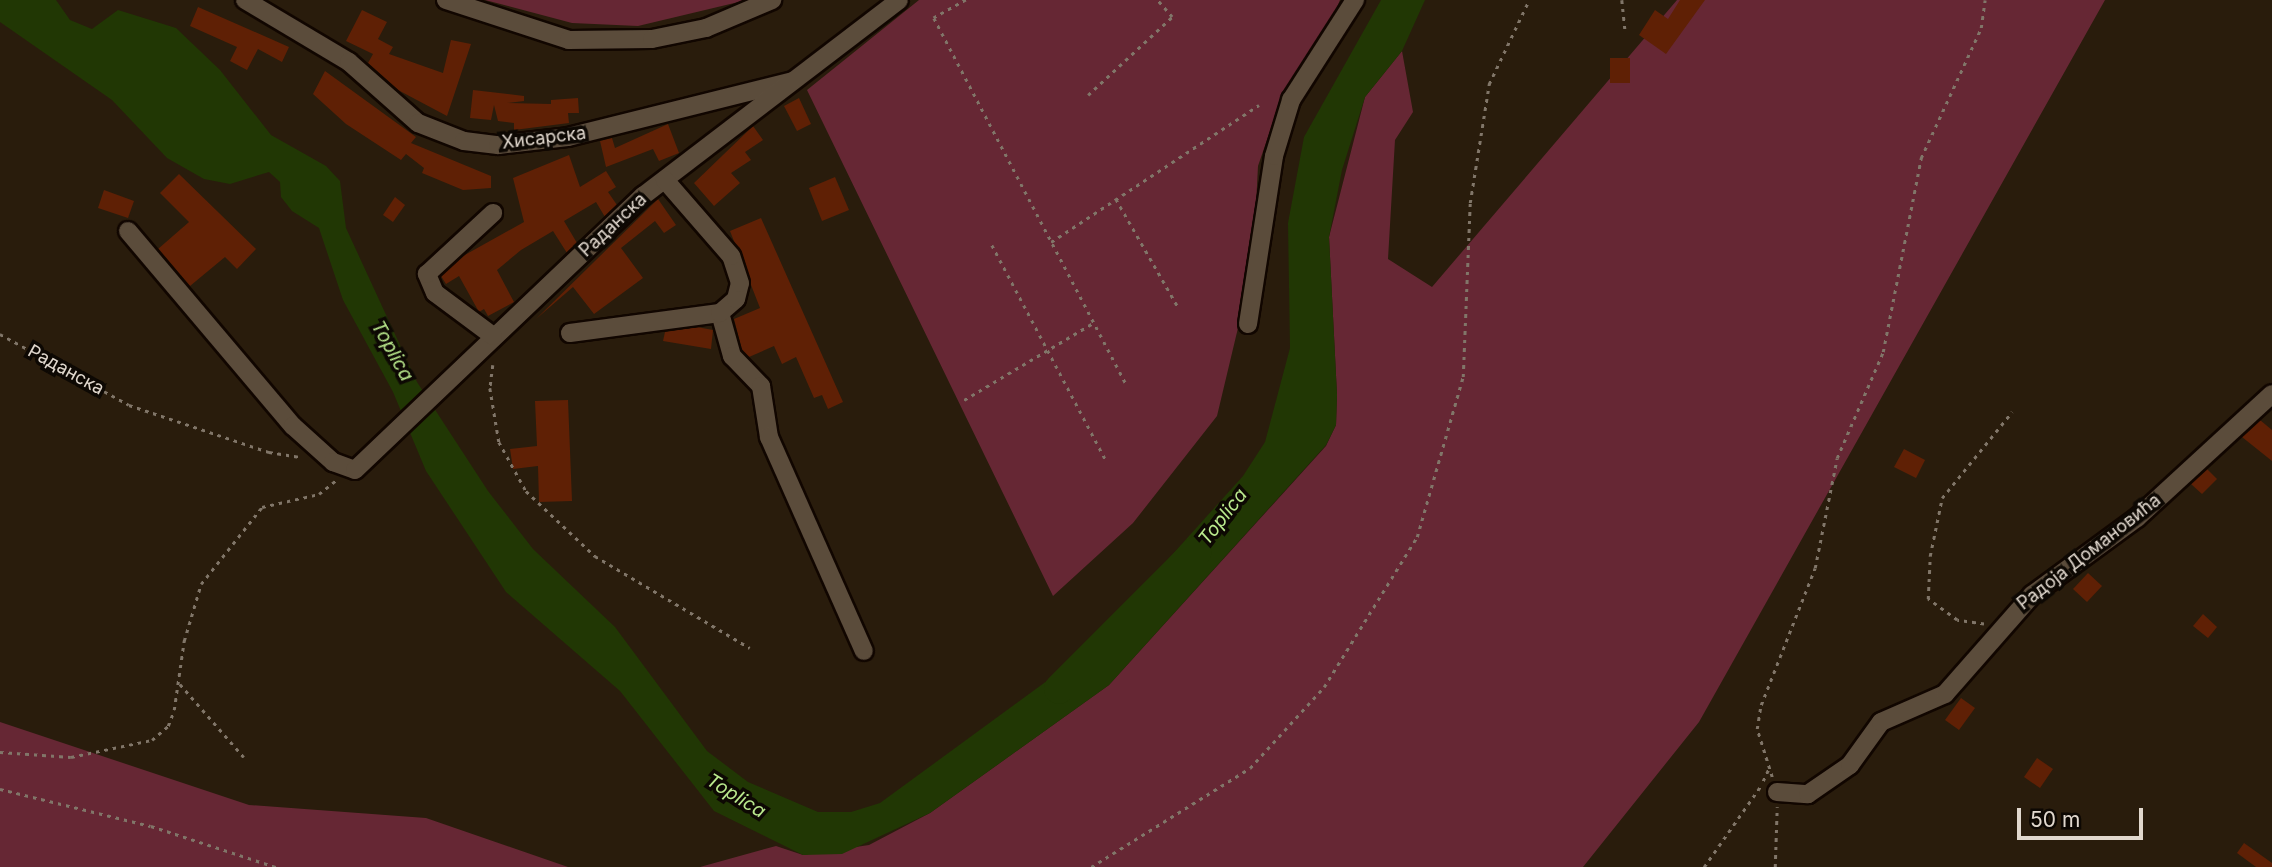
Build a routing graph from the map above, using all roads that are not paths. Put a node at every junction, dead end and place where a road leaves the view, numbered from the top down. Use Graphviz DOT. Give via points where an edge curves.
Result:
graph roads {
  1 [pos="245,0"];
  2 [pos="446,0"];
  3 [pos="772,0"];
  4 [pos="899,0"];
  5 [pos="1354,0"];
  6 [pos="796,80"];
  7 [pos="665,180"];
  8 [pos="493,213"];
  9 [pos="128,232"];
  10 [pos="720,313"];
  11 [pos="1248,324"];
  12 [pos="570,333"];
  13 [pos="491,338"];
  14 [pos="2272,394"];
  15 [pos="864,651"];
  16 [pos="1777,792"];
  1 -- 6 [label="street, Хисарска" via="349,62 418,123 464,141 498,145 568,137"];
  2 -- 3 [label="street" via="569,40 652,39 706,28"];
  4 -- 6 [label="street, Раданска"];
  5 -- 11 [label="street" via="1291,100 1274,156"];
  6 -- 7 [label="street, Раданска"];
  7 -- 10 [label="street" via="735,265 739,293"];
  7 -- 13 [label="street, Раданска"];
  8 -- 13 [label="street" via="427,274 435,293"];
  9 -- 13 [label="street, Раданска" via="293,426 340,466 363,466"];
  10 -- 12 [label="street"];
  10 -- 15 [label="street" via="732,356 761,386 769,437"];
  14 -- 16 [label="street, Радоја Домановића" via="2137,518 2059,572 2001,625 1945,694 1881,722 1850,765 1808,794"];
}
